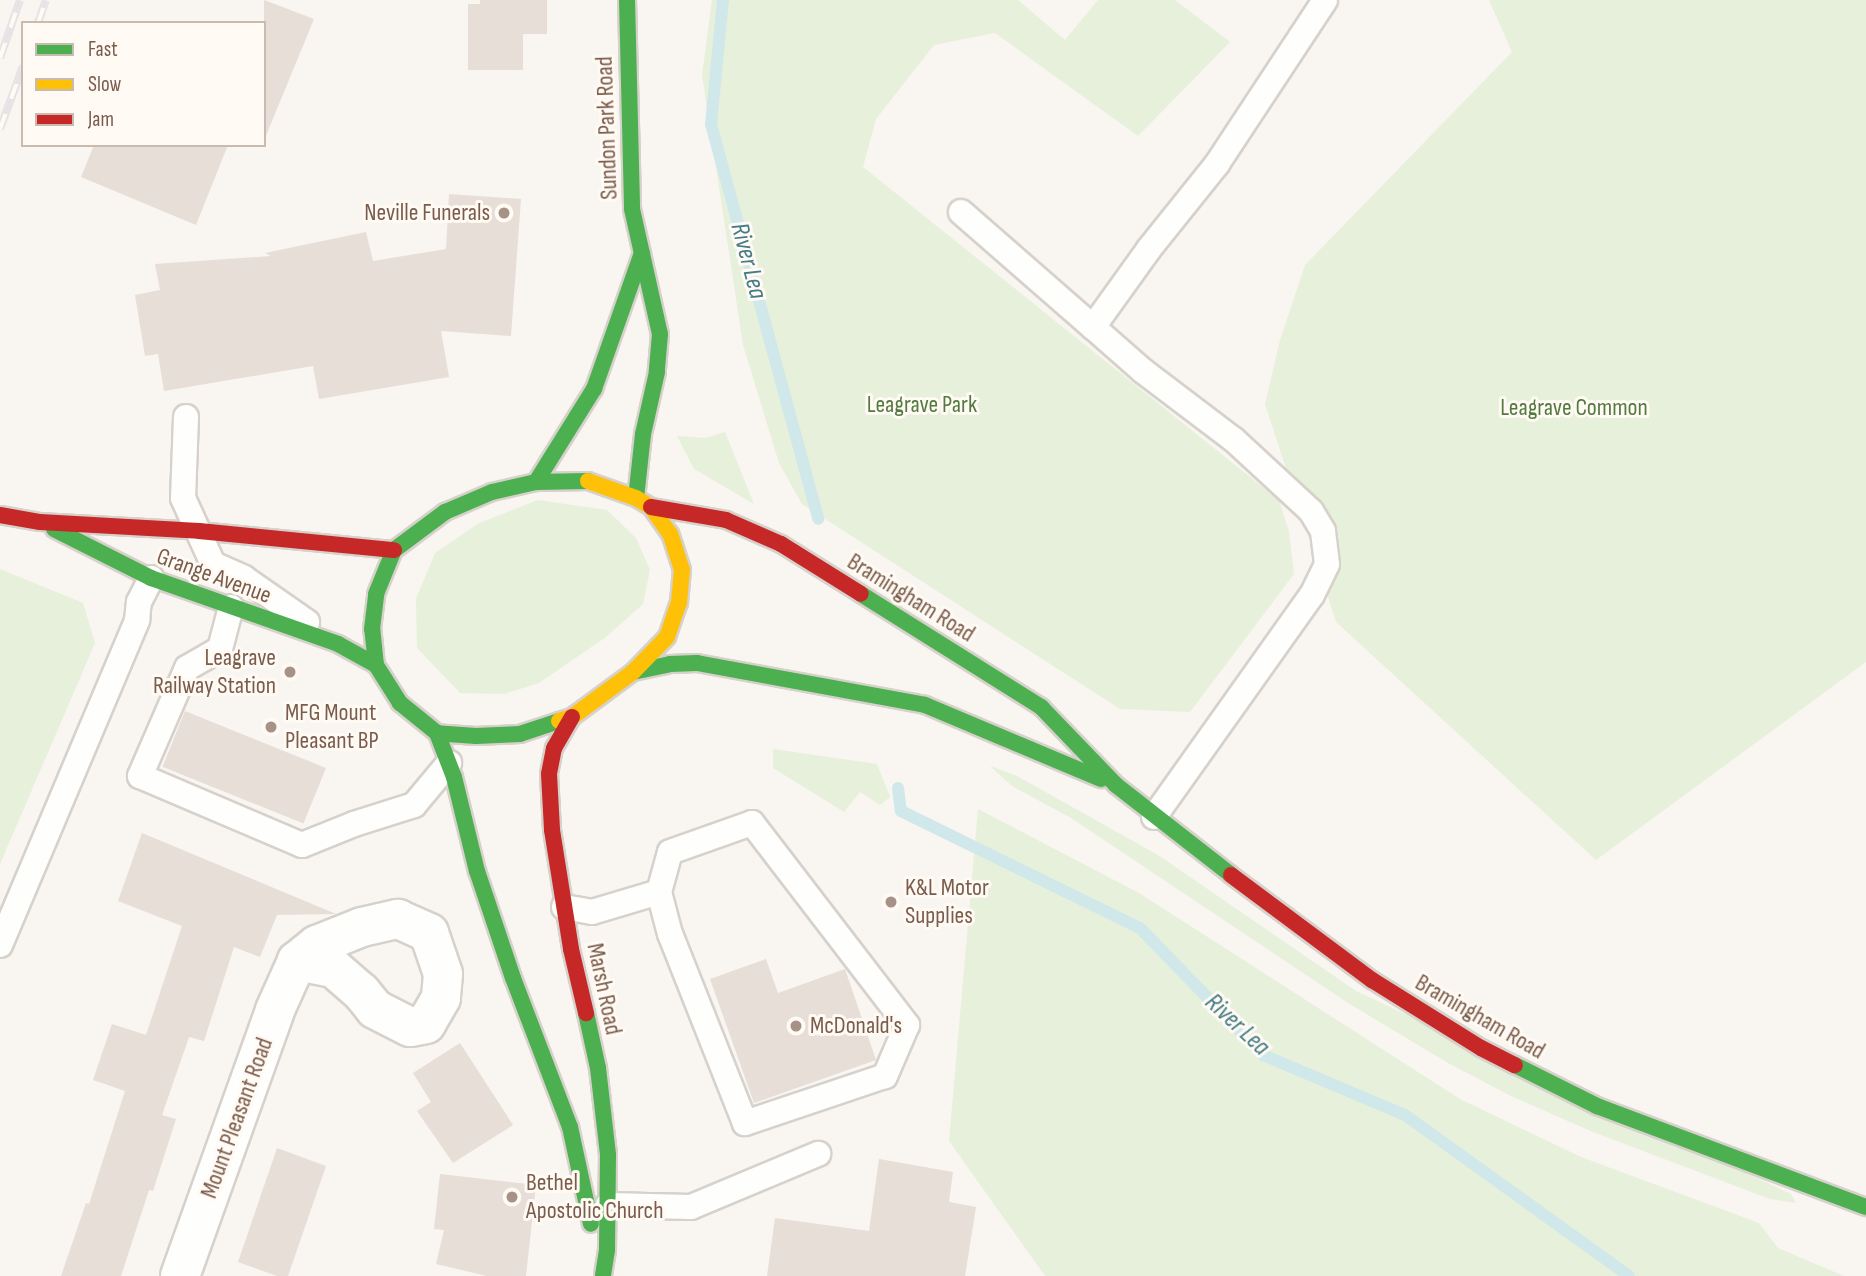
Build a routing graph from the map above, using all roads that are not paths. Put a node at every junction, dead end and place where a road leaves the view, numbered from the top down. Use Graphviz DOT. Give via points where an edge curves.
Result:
graph roads {
  1 [pos="627,0"];
  2 [pos="1325,0"];
  3 [pos="961,212"];
  4 [pos="642,253"];
  5 [pos="1093,327"];
  6 [pos="186,417"];
  7 [pos="536,482"];
  8 [pos="636,498"];
  9 [pos="651,507"];
  10 [pos="0,515"];
  11 [pos="40,522"];
  12 [pos="199,531"];
  13 [pos="394,550"];
  14 [pos="151,578"];
  15 [pos="232,607"];
  16 [pos="338,644"];
  17 [pos="376,665"];
  18 [pos="633,672"];
  19 [pos="572,717"];
  20 [pos="437,733"];
  21 [pos="449,763"];
  22 [pos="1116,785"];
  23 [pos="1154,817"];
  24 [pos="659,892"];
  25 [pos="564,908"];
  26 [pos="0,945"];
  27 [pos="297,961"];
  28 [pos="818,1154"];
  29 [pos="608,1205"];
  30 [pos="1866,1207"];
  31 [pos="180,1276"];
  32 [pos="600,1276"];
  1 -- 4 [label="main road, Sundon Park Road" via="632,209"];
  2 -- 5 [label="lane" via="1217,164"];
  3 -- 5 [label="lane"];
  4 -- 7 [label="main road" via="594,389"];
  4 -- 8 [label="main road, Sundon Park Road" via="660,334"];
  5 -- 23 [label="lane" via="1234,440 1311,511 1323,531 1327,564 1312,595"];
  6 -- 12 [label="lane" via="183,498"];
  7 -- 8 [label="main road" via="588,481"];
  7 -- 13 [label="main road" via="492,492 445,512"];
  8 -- 9 [label="main road"];
  9 -- 18 [label="main road" via="670,534 682,570 679,603 667,637"];
  9 -- 22 [label="main road, Bramingham Road" via="726,520 791,550 1041,708"];
  10 -- 11 [label="main road, Grange Avenue"];
  11 -- 12 [label="main road, Grange Avenue"];
  11 -- 14 [label="main road, Grange Avenue"];
  12 -- 13 [label="main road, Grange Avenue"];
  12 -- 16 [label="lane" via="213,564 244,578"];
  13 -- 17 [label="main road" via="376,594 372,629"];
  14 -- 15 [label="main road, Grange Avenue"];
  14 -- 26 [label="lane"];
  15 -- 16 [label="main road, Grange Avenue"];
  15 -- 21 [label="lane" via="220,649 187,668 140,776 302,845 414,805"];
  16 -- 17 [label="main road, Grange Avenue"];
  17 -- 20 [label="main road" via="400,703"];
  18 -- 19 [label="main road"];
  18 -- 22 [label="main road, Bramingham Road" via="698,663 925,705"];
  19 -- 20 [label="main road" via="520,734"];
  19 -- 25 [label="main road, Marsh Road" via="554,748 549,774"];
  20 -- 21 [label="main road, Marsh Road"];
  21 -- 32 [label="main road, Marsh Road" via="481,883 570,1127"];
  22 -- 23 [label="main road, Bramingham Road"];
  23 -- 30 [label="main road, Bramingham Road" via="1372,980 1481,1048 1597,1106"];
  24 -- 24 [label="lane" via="670,852 752,823 906,1025 885,1076 745,1123 670,934"];
  24 -- 25 [label="lane" via="592,912"];
  25 -- 29 [label="main road, Marsh Road" via="598,1068 608,1155"];
  27 -- 31 [label="street, Mount Pleasant Road" via="275,1010"];
  28 -- 29 [label="lane" via="691,1207"];
  29 -- 32 [label="main road, Marsh Road" via="607,1250"];
}
